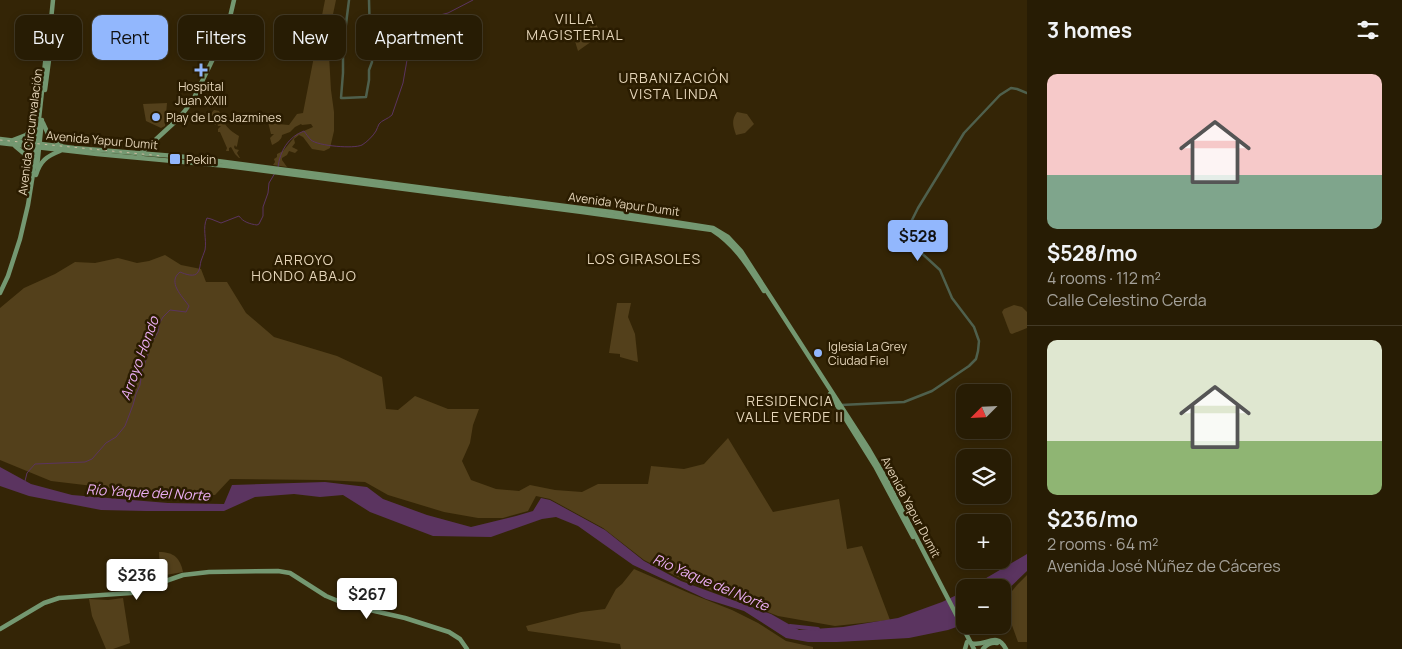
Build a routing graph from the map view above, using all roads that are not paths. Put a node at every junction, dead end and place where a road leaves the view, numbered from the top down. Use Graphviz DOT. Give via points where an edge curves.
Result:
graph roads {
  1 [pos="54,0"];
  2 [pos="234,0"];
  3 [pos="349,0"];
  4 [pos="370,0"];
  5 [pos="1027,93"];
  6 [pos="41,118"];
  7 [pos="0,141"];
  8 [pos="10,142"];
  9 [pos="38,145"];
  10 [pos="149,145"];
  11 [pos="62,148"];
  12 [pos="152,155"];
  13 [pos="138,156"];
  14 [pos="126,157"];
  15 [pos="132,164"];
  16 [pos="265,169"];
  17 [pos="34,175"];
  18 [pos="0,293"];
  19 [pos="839,404"];
  20 [pos="0,629"];
  21 [pos="968,641"];
  22 [pos="467,649"];
  23 [pos="965,649"];
  24 [pos="973,649"];
  25 [pos="983,649"];
  26 [pos="1004,649"];
  1 -- 6 [label="main road, Avenida Circunvalación"];
  2 -- 10 [label="main road" via="227,30 193,100"];
  3 -- 4 [label="street" via="343,41 341,98 366,97 372,62"];
  5 -- 19 [label="street" via="1011,88 1000,95 964,133 908,228 916,248 940,270 952,298 973,324 979,341 976,359 932,391 904,402"];
  6 -- 8 [label="main road" via="26,135"];
  6 -- 9 [label="main road, Avenida Circunvalación"];
  6 -- 11 [label="main road" via="49,136"];
  7 -- 8 [label="main road, Avenida Yapur Dumit"];
  8 -- 9 [label="main road, Avenida Yapur Dumit"];
  8 -- 17 [label="main road" via="27,156"];
  9 -- 11 [label="main road, Avenida Yapur Dumit"];
  9 -- 17 [label="main road, Avenida Circunvalación"];
  10 -- 12 [label="main road"];
  10 -- 13 [label="main road"];
  11 -- 13 [label="main road, Avenida Yapur Dumit"];
  11 -- 14 [label="main road, Avenida Yapur Dumit"];
  11 -- 17 [label="main road" via="45,159"];
  12 -- 13 [label="main road, Avenida Yapur Dumit"];
  12 -- 16 [label="main road, Avenida Yapur Dumit"];
  13 -- 14 [label="main road, Avenida Yapur Dumit"];
  13 -- 16 [label="main road, Avenida Yapur Dumit"];
  14 -- 15 [label="main road"];
  16 -- 19 [label="main road, Avenida Yapur Dumit" via="713,228 728,236 741,250"];
  17 -- 18 [label="main road, Avenida Circunvalación" via="24,225"];
  19 -- 21 [label="main road, Avenida Yapur Dumit" via="884,479"];
  20 -- 22 [label="main road" via="44,603 59,598 131,593 201,572 276,571 290,573 326,596 348,605 450,632"];
  21 -- 23 [label="main road"];
  21 -- 24 [label="main road, Avenida Yapur Dumit"];
  21 -- 26 [label="main road" via="976,644 997,640"];
  25 -- 26 [label="main road" via="993,643"];
}
